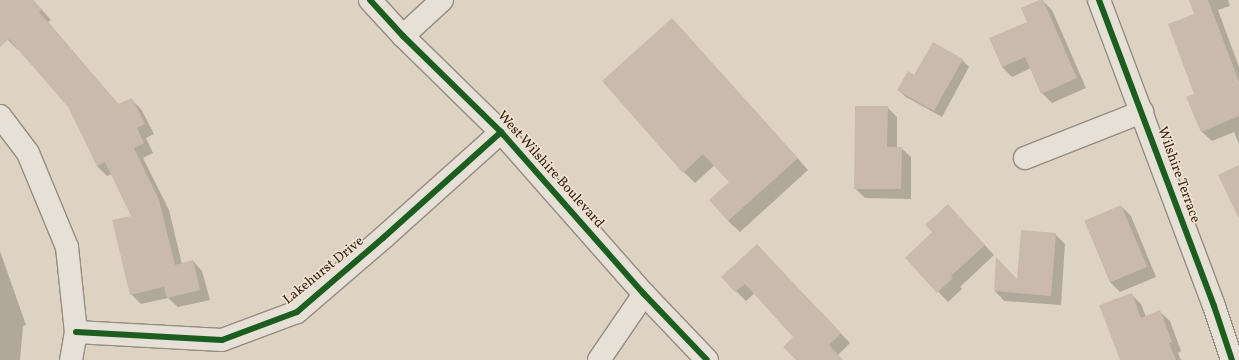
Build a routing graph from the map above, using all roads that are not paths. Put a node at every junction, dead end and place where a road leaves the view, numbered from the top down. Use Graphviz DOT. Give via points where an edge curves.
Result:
graph roads {
  1 [pos="370,0"];
  2 [pos="442,0"];
  3 [pos="1099,0"];
  4 [pos="403,36"];
  5 [pos="1142,112"];
  6 [pos="0,116"];
  7 [pos="501,132"];
  8 [pos="1025,158"];
  9 [pos="644,294"];
  10 [pos="76,332"];
  11 [pos="71,360"];
  12 [pos="599,360"];
  13 [pos="707,360"];
  14 [pos="1232,360"];
  1 -- 4 [label="street, West Wilshire Boulevard"];
  2 -- 4 [label="street"];
  3 -- 5 [label="street, Wilshire Terrace"];
  4 -- 7 [label="street, West Wilshire Boulevard"];
  5 -- 8 [label="street"];
  5 -- 14 [label="street, Wilshire Terrace"];
  6 -- 10 [label="street" via="28,153 67,247"];
  7 -- 9 [label="street, West Wilshire Boulevard"];
  7 -- 10 [label="street, Lakehurst Drive" via="297,312 222,340"];
  9 -- 12 [label="street"];
  9 -- 13 [label="street, West Wilshire Boulevard"];
  10 -- 11 [label="street"];
}
